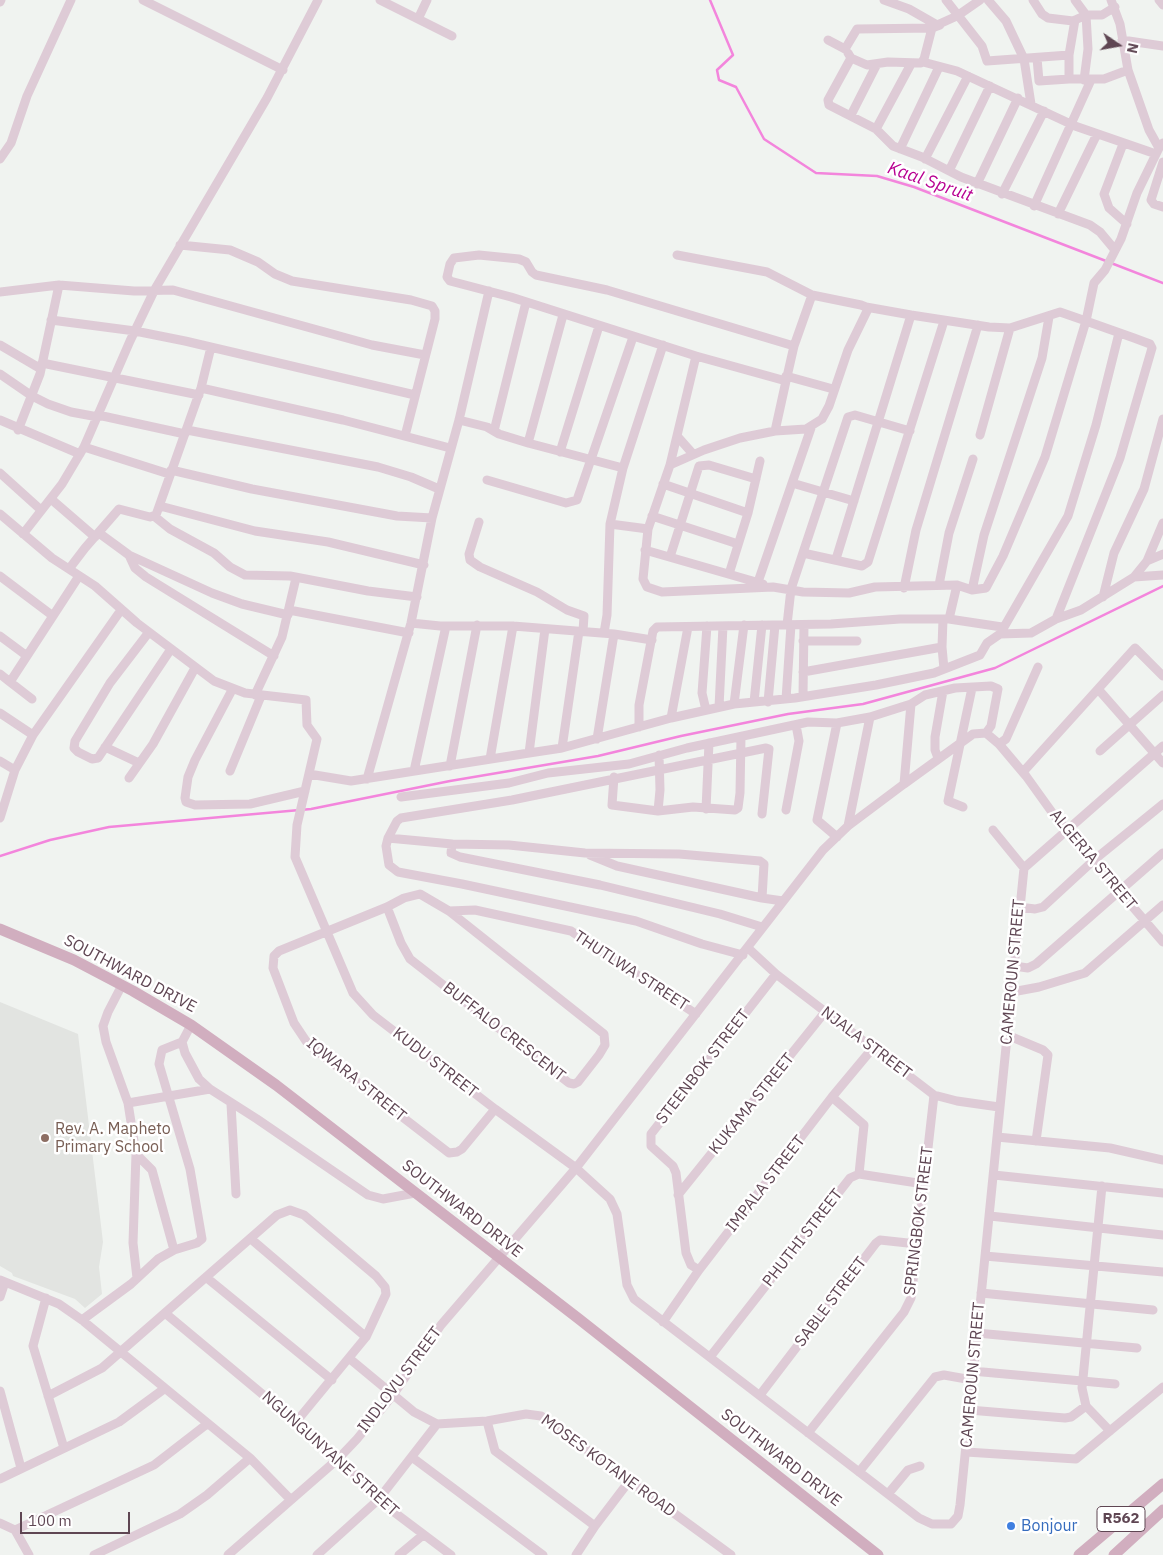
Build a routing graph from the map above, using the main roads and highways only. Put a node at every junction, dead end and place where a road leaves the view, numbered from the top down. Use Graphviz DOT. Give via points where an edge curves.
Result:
graph roads {
  1 [pos="0,929"];
  2 [pos="1163,1484"];
  3 [pos="1163,1510"];
  4 [pos="878,1555"];
  5 [pos="1079,1555"];
  6 [pos="1114,1555"];
  1 -- 4 [label="main road, SOUTHWARD DRIVE" via="74,960 122,985 191,1025 276,1085"];
  2 -- 5 [label="main road, R562"];
  3 -- 6 [label="main road, R562"];
}
